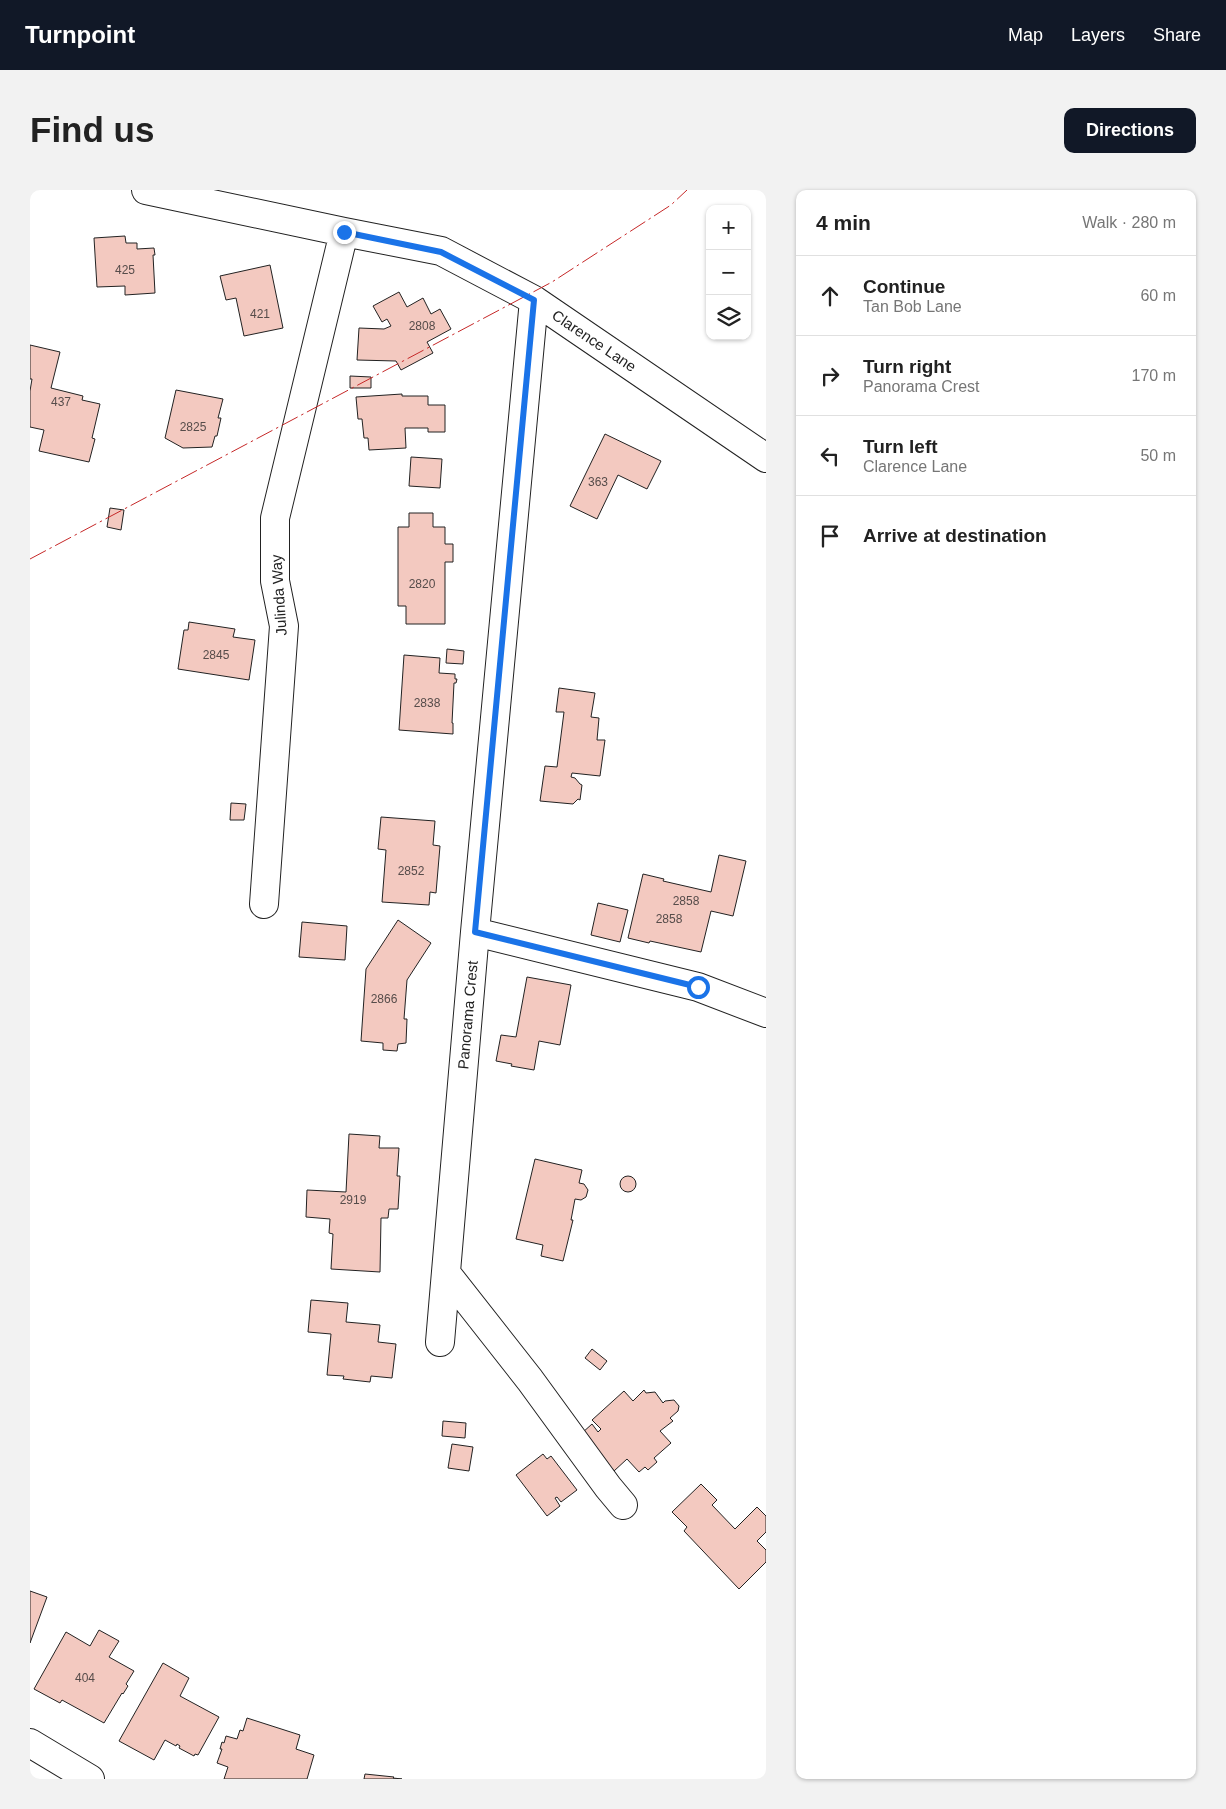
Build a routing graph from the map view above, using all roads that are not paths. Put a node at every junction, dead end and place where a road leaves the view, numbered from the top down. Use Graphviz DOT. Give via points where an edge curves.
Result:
graph roads {
  1 [pos="146,190"];
  2 [pos="344,232"];
  3 [pos="534,300"];
  4 [pos="766,458"];
  5 [pos="264,904"];
  6 [pos="475,932"];
  7 [pos="766,1013"];
  8 [pos="446,1273"];
  9 [pos="440,1342"];
  10 [pos="623,1505"];
  11 [pos="30,1743"];
  12 [pos="90,1779"];
  1 -- 2 [label="street, Clarence Lane"];
  2 -- 3 [label="street, Clarence Lane" via="441,252"];
  2 -- 5 [label="street, Julinda Way" via="276,518 276,581 284,626"];
  3 -- 4 [label="street, Clarence Lane"];
  3 -- 6 [label="street, Panorama Crest"];
  6 -- 7 [label="street" via="698,987"];
  6 -- 8 [label="street, Panorama Crest"];
  8 -- 9 [label="street, Panorama Crest"];
  8 -- 10 [label="street"];
  11 -- 12 [label="street"];
}
